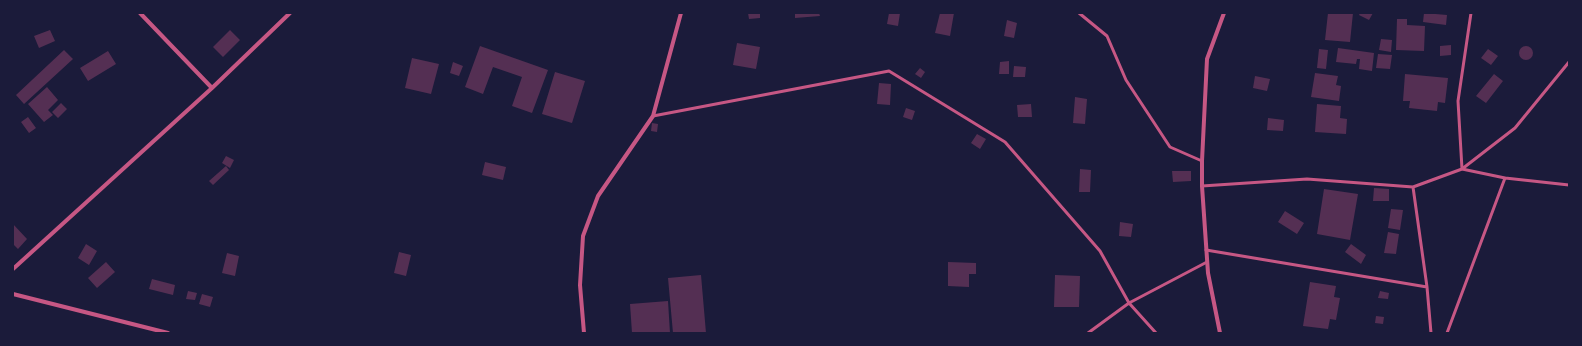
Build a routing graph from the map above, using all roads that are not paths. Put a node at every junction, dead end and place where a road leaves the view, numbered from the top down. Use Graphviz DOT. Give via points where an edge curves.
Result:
graph roads {
  1 [pos="140,13"];
  2 [pos="290,13"];
  3 [pos="681,13"];
  4 [pos="1079,13"];
  5 [pos="1224,13"];
  6 [pos="1471,13"];
  7 [pos="1569,62"];
  8 [pos="212,88"];
  9 [pos="653,116"];
  10 [pos="1202,161"];
  11 [pos="1462,169"];
  12 [pos="1505,178"];
  13 [pos="1569,185"];
  14 [pos="1202,186"];
  15 [pos="1413,187"];
  16 [pos="1206,250"];
  17 [pos="1207,262"];
  18 [pos="13,268"];
  19 [pos="1427,287"];
  20 [pos="13,294"];
  21 [pos="1129,303"];
  22 [pos="168,333"];
  23 [pos="584,333"];
  24 [pos="1088,333"];
  25 [pos="1156,333"];
  26 [pos="1220,333"];
  27 [pos="1431,333"];
  28 [pos="1447,333"];
  1 -- 8 [label="street"];
  2 -- 8 [label="street"];
  3 -- 9 [label="street"];
  4 -- 10 [label="lane" via="1106,36 1126,80 1170,147"];
  5 -- 10 [label="street" via="1207,59"];
  6 -- 11 [label="lane" via="1458,102"];
  7 -- 11 [label="lane" via="1515,128"];
  8 -- 18 [label="street"];
  9 -- 21 [label="lane" via="889,70 1005,142 1100,251"];
  9 -- 23 [label="street" via="598,196 583,236 580,286"];
  10 -- 14 [label="street"];
  11 -- 12 [label="lane"];
  11 -- 15 [label="lane"];
  12 -- 13 [label="lane"];
  12 -- 28 [label="lane"];
  14 -- 15 [label="lane" via="1307,179"];
  14 -- 16 [label="street"];
  15 -- 19 [label="lane"];
  16 -- 17 [label="street"];
  16 -- 19 [label="lane"];
  17 -- 21 [label="lane"];
  17 -- 26 [label="street"];
  19 -- 27 [label="lane"];
  20 -- 22 [label="street"];
  21 -- 24 [label="lane"];
  21 -- 25 [label="lane"];
}
